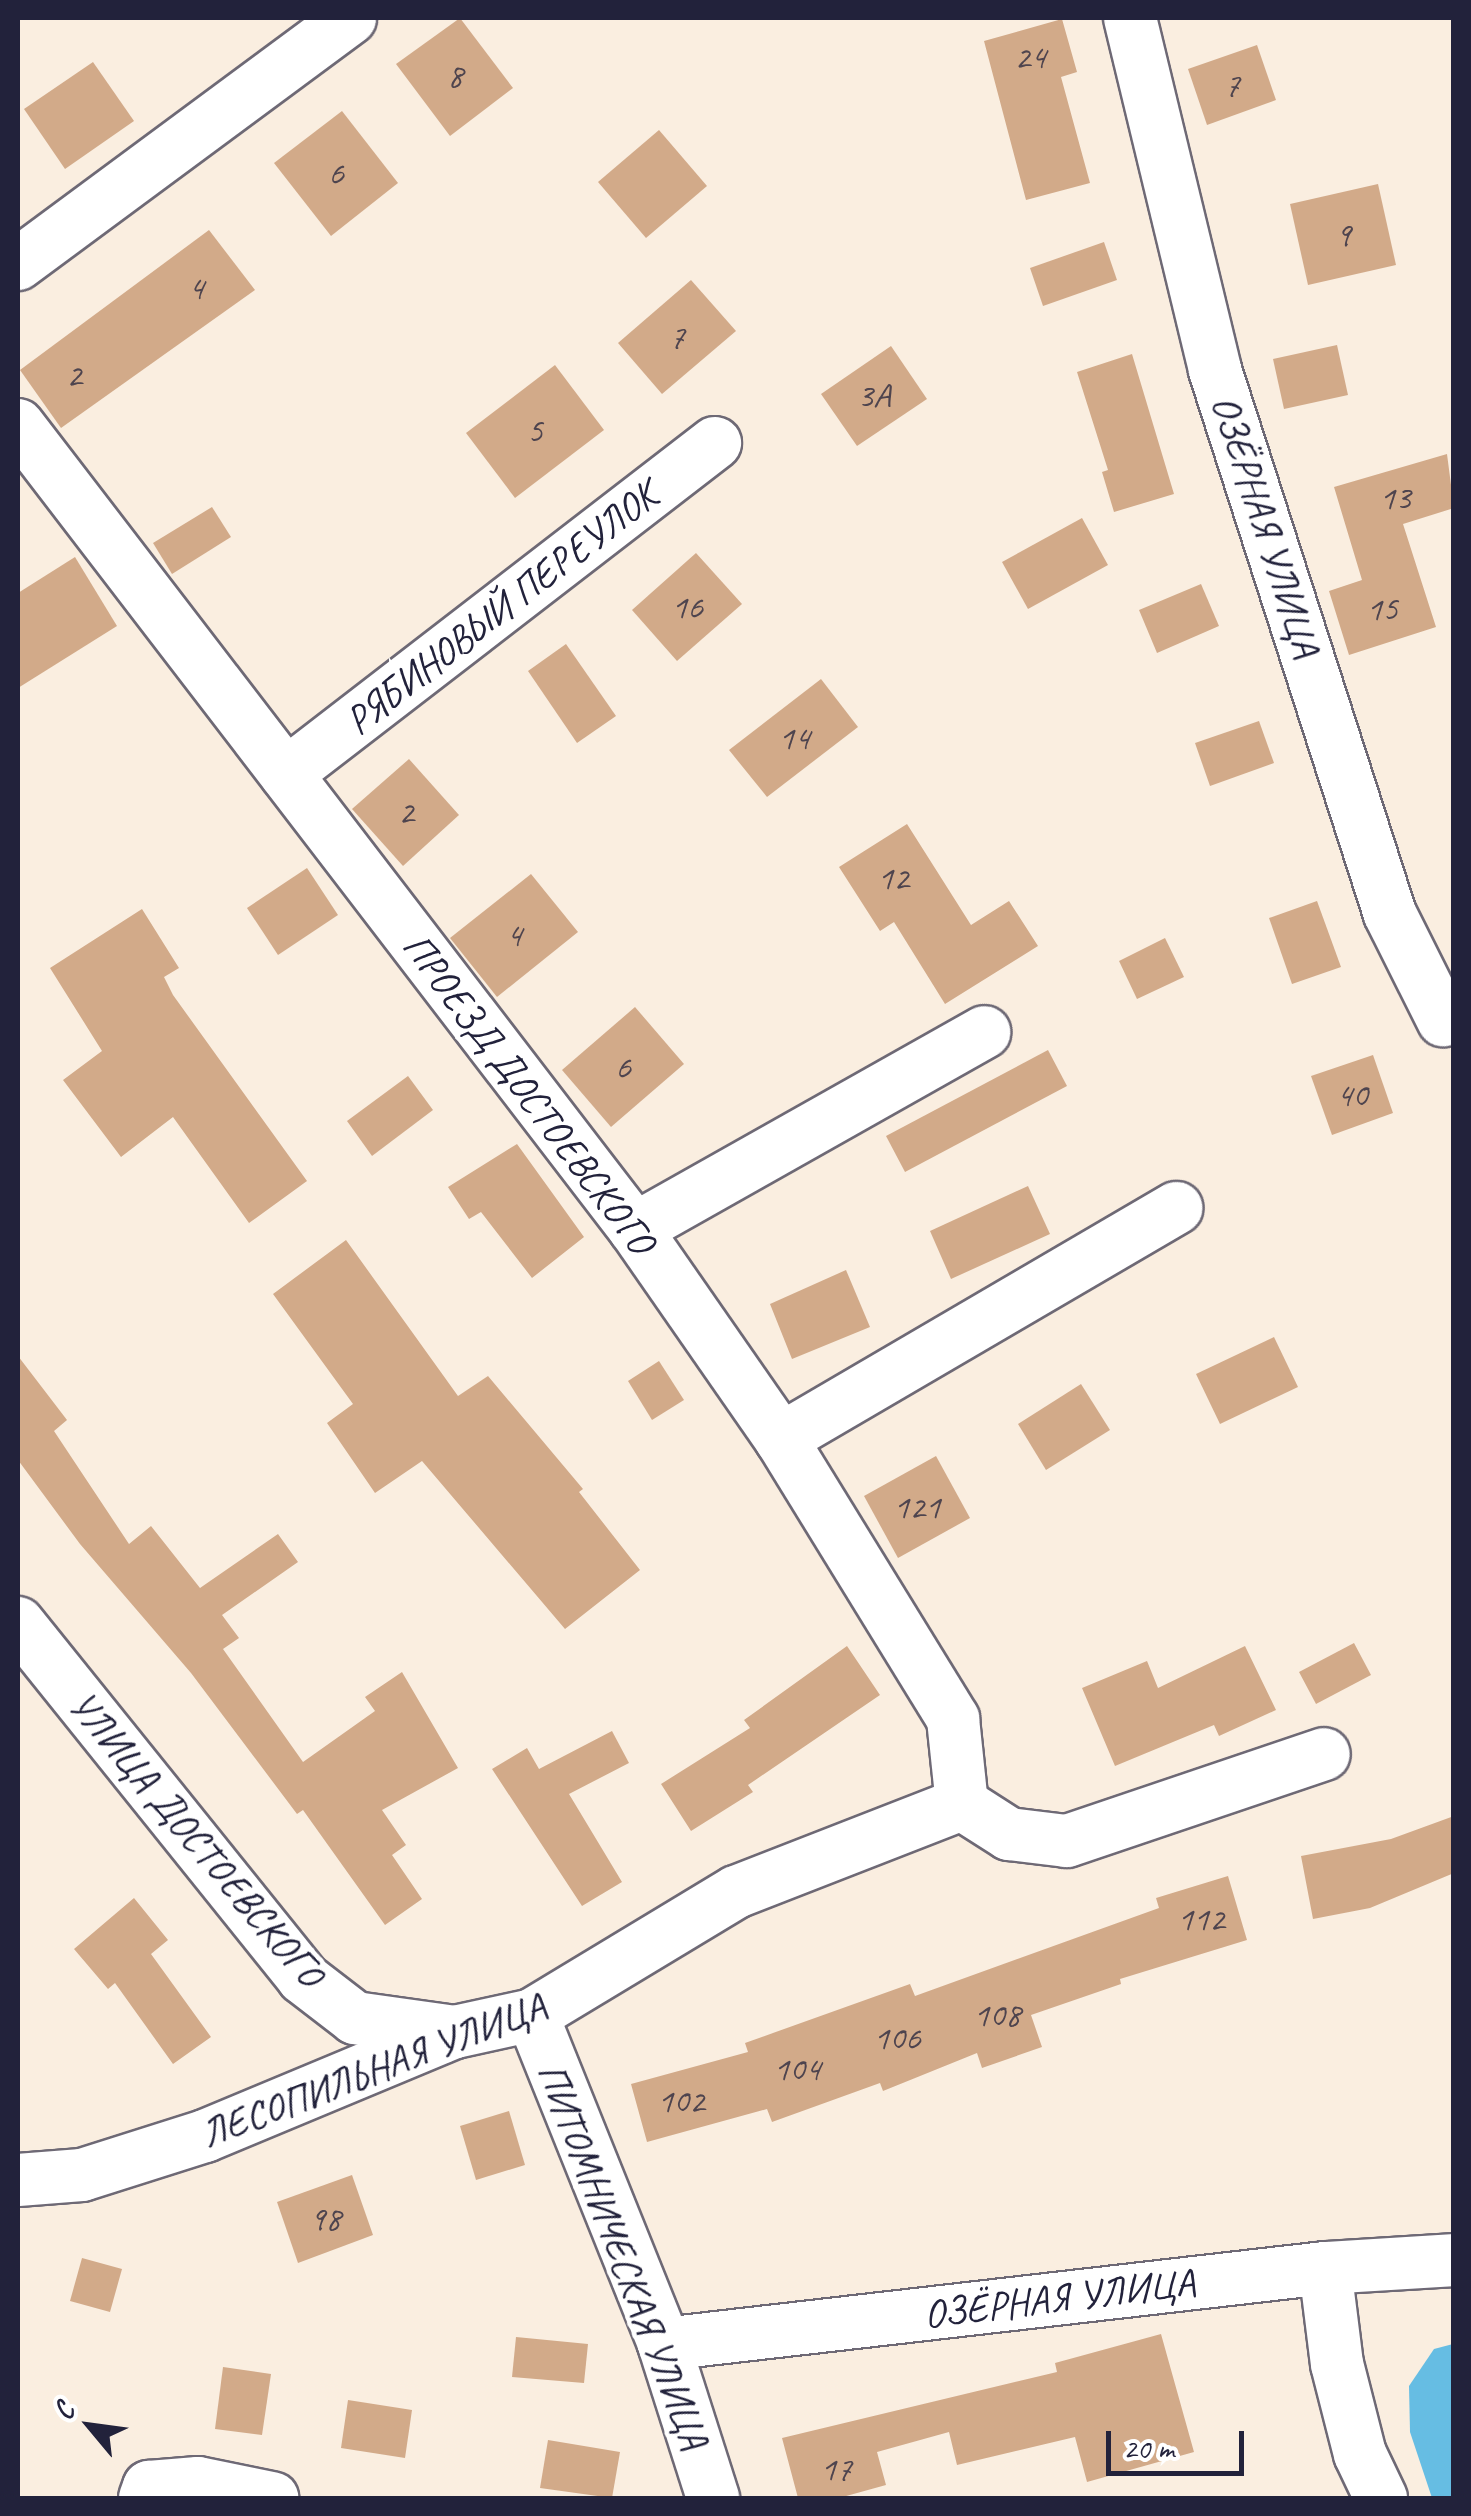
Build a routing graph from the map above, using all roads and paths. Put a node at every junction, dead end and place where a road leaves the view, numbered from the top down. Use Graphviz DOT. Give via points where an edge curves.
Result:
graph roads {
  1 [pos="350,18"];
  2 [pos="1130,18"];
  3 [pos="18,264"];
  4 [pos="18,425"];
  5 [pos="715,443"];
  6 [pos="286,774"];
  7 [pos="1443,1020"];
  8 [pos="984,1032"];
  9 [pos="1176,1208"];
  10 [pos="634,1229"];
  11 [pos="780,1439"];
  12 [pos="18,1623"];
  13 [pos="1324,1754"];
  14 [pos="962,1804"];
  15 [pos="532,2015"];
  16 [pos="455,2032"];
  17 [pos="18,2180"];
  18 [pos="1454,2260"];
  19 [pos="1325,2268"];
  20 [pos="664,2344"];
  21 [pos="144,2498"];
  22 [pos="272,2498"];
  23 [pos="713,2498"];
  24 [pos="1381,2498"];
  1 -- 3 [label="street"];
  2 -- 7 [label="street, ОЗЁРНАЯ УЛИЦА" via="1216,370 1390,914"];
  4 -- 6 [label="street, ПРОЕЗД ДОСТОЕВСКОГО"];
  5 -- 6 [label="street, РЯБИНОВЫЙ ПЕРЕУЛОК"];
  6 -- 10 [label="street, ПРОЕЗД ДОСТОЕВСКОГО"];
  8 -- 10 [label="street"];
  9 -- 11 [label="street"];
  10 -- 11 [label="street, ПРОЕЗД ДОСТОЕВСКОГО"];
  11 -- 14 [label="street, ПРОЕЗД ДОСТОЕВСКОГО" via="953,1719"];
  12 -- 16 [label="street, УЛИЦА ДОСТОЕВСКОГО" via="303,1978 355,2018"];
  13 -- 14 [label="street" via="1066,1841 1009,1834"];
  14 -- 15 [label="street, ЛЕСОПИЛЬНАЯ УЛИЦА" via="736,1892"];
  15 -- 16 [label="street, ЛЕСОПИЛЬНАЯ УЛИЦА"];
  15 -- 20 [label="street, ПИТОМНИЧЕСКАЯ УЛИЦА"];
  16 -- 17 [label="street, ЛЕСОПИЛЬНАЯ УЛИЦА" via="205,2136 82,2174"];
  18 -- 19 [label="street, ОЗЁРНАЯ УЛИЦА"];
  19 -- 20 [label="street, ОЗЁРНАЯ УЛИЦА"];
  19 -- 24 [label="street" via="1337,2364 1360,2454"];
  20 -- 23 [label="street, ПИТОМНИЧЕСКАЯ УЛИЦА"];
  21 -- 22 [label="street" via="149,2487 198,2483"];
}
